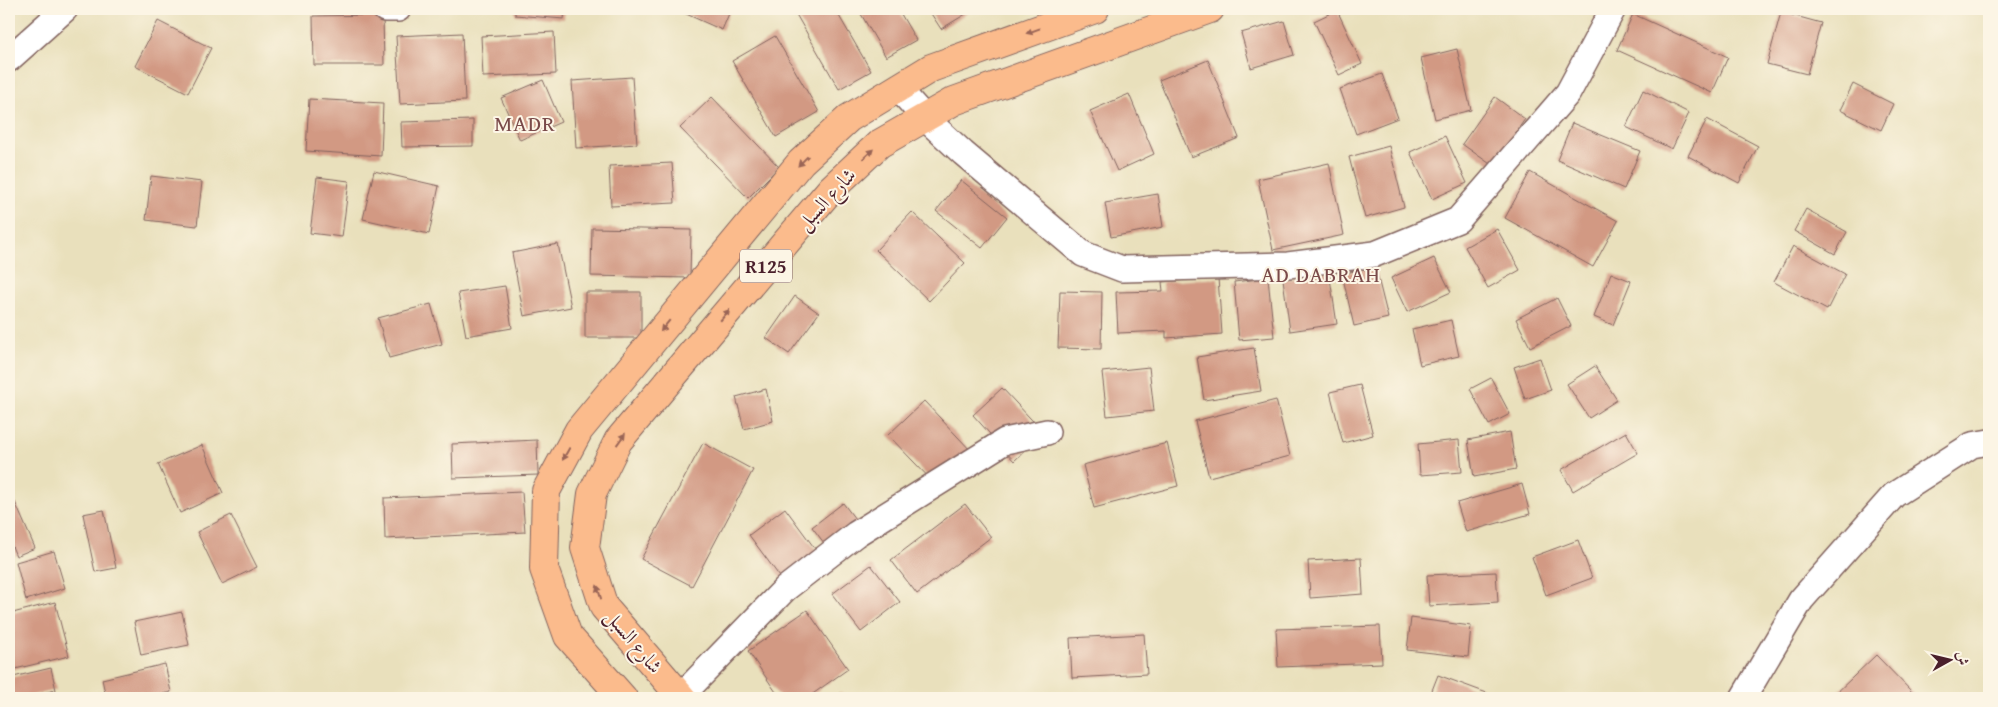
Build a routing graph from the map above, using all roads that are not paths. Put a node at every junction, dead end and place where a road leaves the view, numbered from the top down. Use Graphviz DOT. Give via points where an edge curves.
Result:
graph roads {
  1 [pos="65,9"];
  2 [pos="385,9"];
  3 [pos="398,9"];
  4 [pos="1095,9"];
  5 [pos="1210,9"];
  6 [pos="1613,9"];
  7 [pos="9,59"];
  8 [pos="898,88"];
  9 [pos="924,117"];
  10 [pos="1047,432"];
  11 [pos="1989,442"];
  12 [pos="682,697"];
  13 [pos="623,698"];
  14 [pos="1743,698"];
  1 -- 7 [label="street"];
  2 -- 3 [label="street"];
  4 -- 8 [label="main road, شارع السبل / R125, one-way" via="931,68"];
  5 -- 9 [label="main road, شارع السبل / R125" via="954,100"];
  6 -- 9 [label="street" via="1568,93 1458,220 1375,254 1288,265 1122,269 1083,254 963,154"];
  8 -- 9 [label="street"];
  8 -- 13 [label="main road, شارع السبل / R125, one-way" via="849,118 801,162 579,430 546,492 544,569 568,636"];
  12 -- 9 [label="main road, شارع السبل / R125, one-way" via="604,608 585,548 592,494 618,441 831,189 879,144"];
  10 -- 12 [label="street" via="1005,441 856,534 785,589"];
  11 -- 14 [label="street" via="1972,445 1894,496 1801,600"];
}
